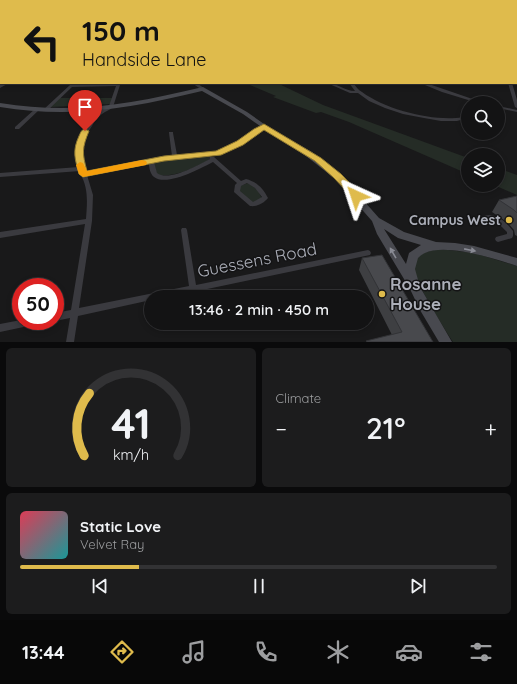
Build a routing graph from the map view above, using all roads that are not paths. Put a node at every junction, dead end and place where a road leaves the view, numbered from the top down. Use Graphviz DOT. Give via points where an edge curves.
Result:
graph roads {
  1 [pos="195,84"];
  2 [pos="331,84"];
  3 [pos="353,84"];
  4 [pos="425,84"];
  5 [pos="510,84"];
  6 [pos="203,90"];
  7 [pos="358,92"];
  8 [pos="461,97"];
  9 [pos="0,105"];
  10 [pos="111,107"];
  11 [pos="517,107"];
  12 [pos="505,108"];
  13 [pos="37,110"];
  14 [pos="45,110"];
  15 [pos="78,110"];
  16 [pos="517,111"];
  17 [pos="461,118"];
  18 [pos="92,122"];
  19 [pos="264,127"];
  20 [pos="17,128"];
  21 [pos="171,134"];
  22 [pos="176,157"];
  23 [pos="212,157"];
  24 [pos="151,161"];
  25 [pos="82,172"];
  26 [pos="0,175"];
  27 [pos="240,183"];
  28 [pos="478,219"];
  29 [pos="376,220"];
  30 [pos="89,221"];
  31 [pos="184,230"];
  32 [pos="0,235"];
  33 [pos="498,239"];
  34 [pos="432,245"];
  35 [pos="368,253"];
  36 [pos="517,262"];
  37 [pos="413,285"];
  38 [pos="193,289"];
  39 [pos="188,290"];
  40 [pos="144,298"];
  41 [pos="75,313"];
  42 [pos="64,315"];
  43 [pos="12,325"];
  44 [pos="0,328"];
  45 [pos="70,342"];
  46 [pos="446,342"];
  1 -- 6 [label="street"];
  2 -- 7 [label="street" via="351,92"];
  3 -- 7 [label="street"];
  4 -- 8 [label="street"];
  5 -- 11 [label="street"];
  6 -- 10 [label="main road"];
  6 -- 19 [label="main road" via="245,113"];
  7 -- 17 [label="street" via="388,106 422,117 447,120"];
  9 -- 13 [label="main road"];
  10 -- 14 [label="street" via="118,85 71,86"];
  10 -- 15 [label="main road"];
  10 -- 18 [label="street" via="100,113"];
  12 -- 16 [label="street"];
  13 -- 14 [label="main road"];
  13 -- 20 [label="street"];
  14 -- 15 [label="main road"];
  15 -- 18 [label="street" via="86,114"];
  18 -- 25 [label="street" via="79,146"];
  19 -- 23 [label="street"];
  19 -- 29 [label="main road" via="328,168"];
  21 -- 22 [label="street"];
  22 -- 23 [label="street"];
  22 -- 24 [label="street"];
  23 -- 24 [label="street" via="182,174 161,178 153,173"];
  23 -- 27 [label="street"];
  24 -- 25 [label="street"];
  25 -- 26 [label="street"];
  25 -- 30 [label="street" via="89,193"];
  27 -- 27 [label="street" via="249,181 265,198 258,203 250,203 237,192"];
  28 -- 33 [label="street" via="491,216 510,231 510,236"];
  29 -- 34 [label="main road" via="401,235"];
  37 -- 29 [label="main road, one-way"];
  30 -- 32 [label="street"];
  30 -- 41 [label="street"];
  31 -- 38 [label="street"];
  34 -- 36 [label="main road, one-way" via="470,249"];
  34 -- 37 [label="main road" via="421,250 411,261"];
  35 -- 38 [label="street, Guessens Road"];
  37 -- 46 [label="main road"];
  38 -- 39 [label="street, Guessens Road"];
  40 -- 41 [label="street, Guessens Road"];
  41 -- 42 [label="street, Guessens Road"];
  41 -- 45 [label="street"];
  43 -- 44 [label="street"];
}
